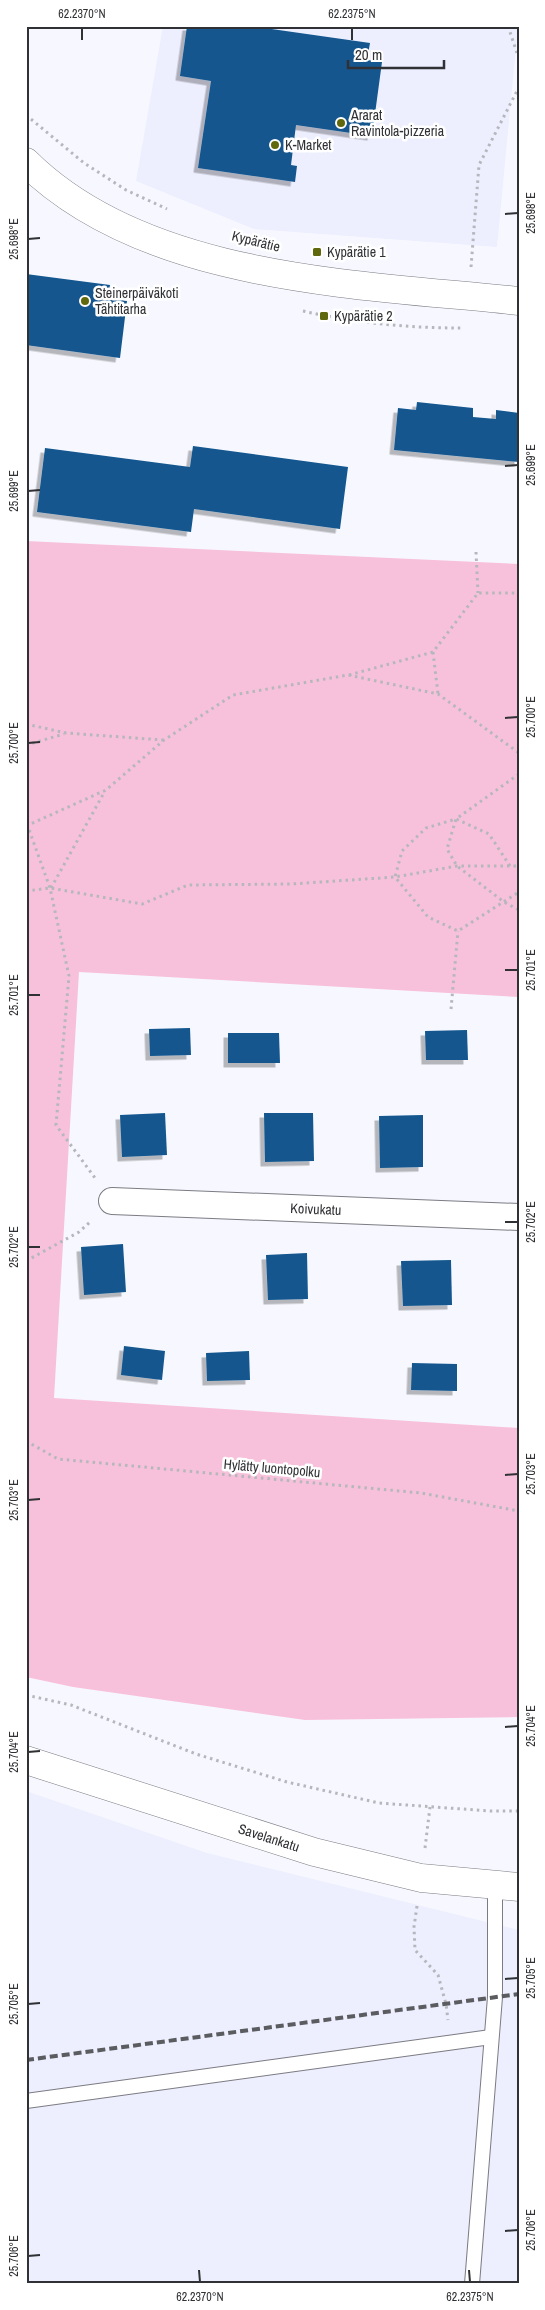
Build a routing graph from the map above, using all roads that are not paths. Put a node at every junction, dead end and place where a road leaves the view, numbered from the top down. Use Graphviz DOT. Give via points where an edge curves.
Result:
graph roads {
  1 [pos="31,168"];
  2 [pos="519,302"];
  3 [pos="112,1201"];
  4 [pos="519,1218"];
  5 [pos="26,1760"];
  6 [pos="507,1886"];
  7 [pos="491,2037"];
  8 [pos="26,2101"];
  9 [pos="472,2284"];
  1 -- 2 [label="street, Kypärätie" via="73,200 124,228 196,256 297,278"];
  3 -- 4 [label="street, Koivukatu"];
  5 -- 6 [label="street, Savelankatu" via="314,1852 421,1878"];
  6 -- 7 [label="lane"];
  7 -- 8 [label="lane"];
  7 -- 9 [label="lane"];
}
